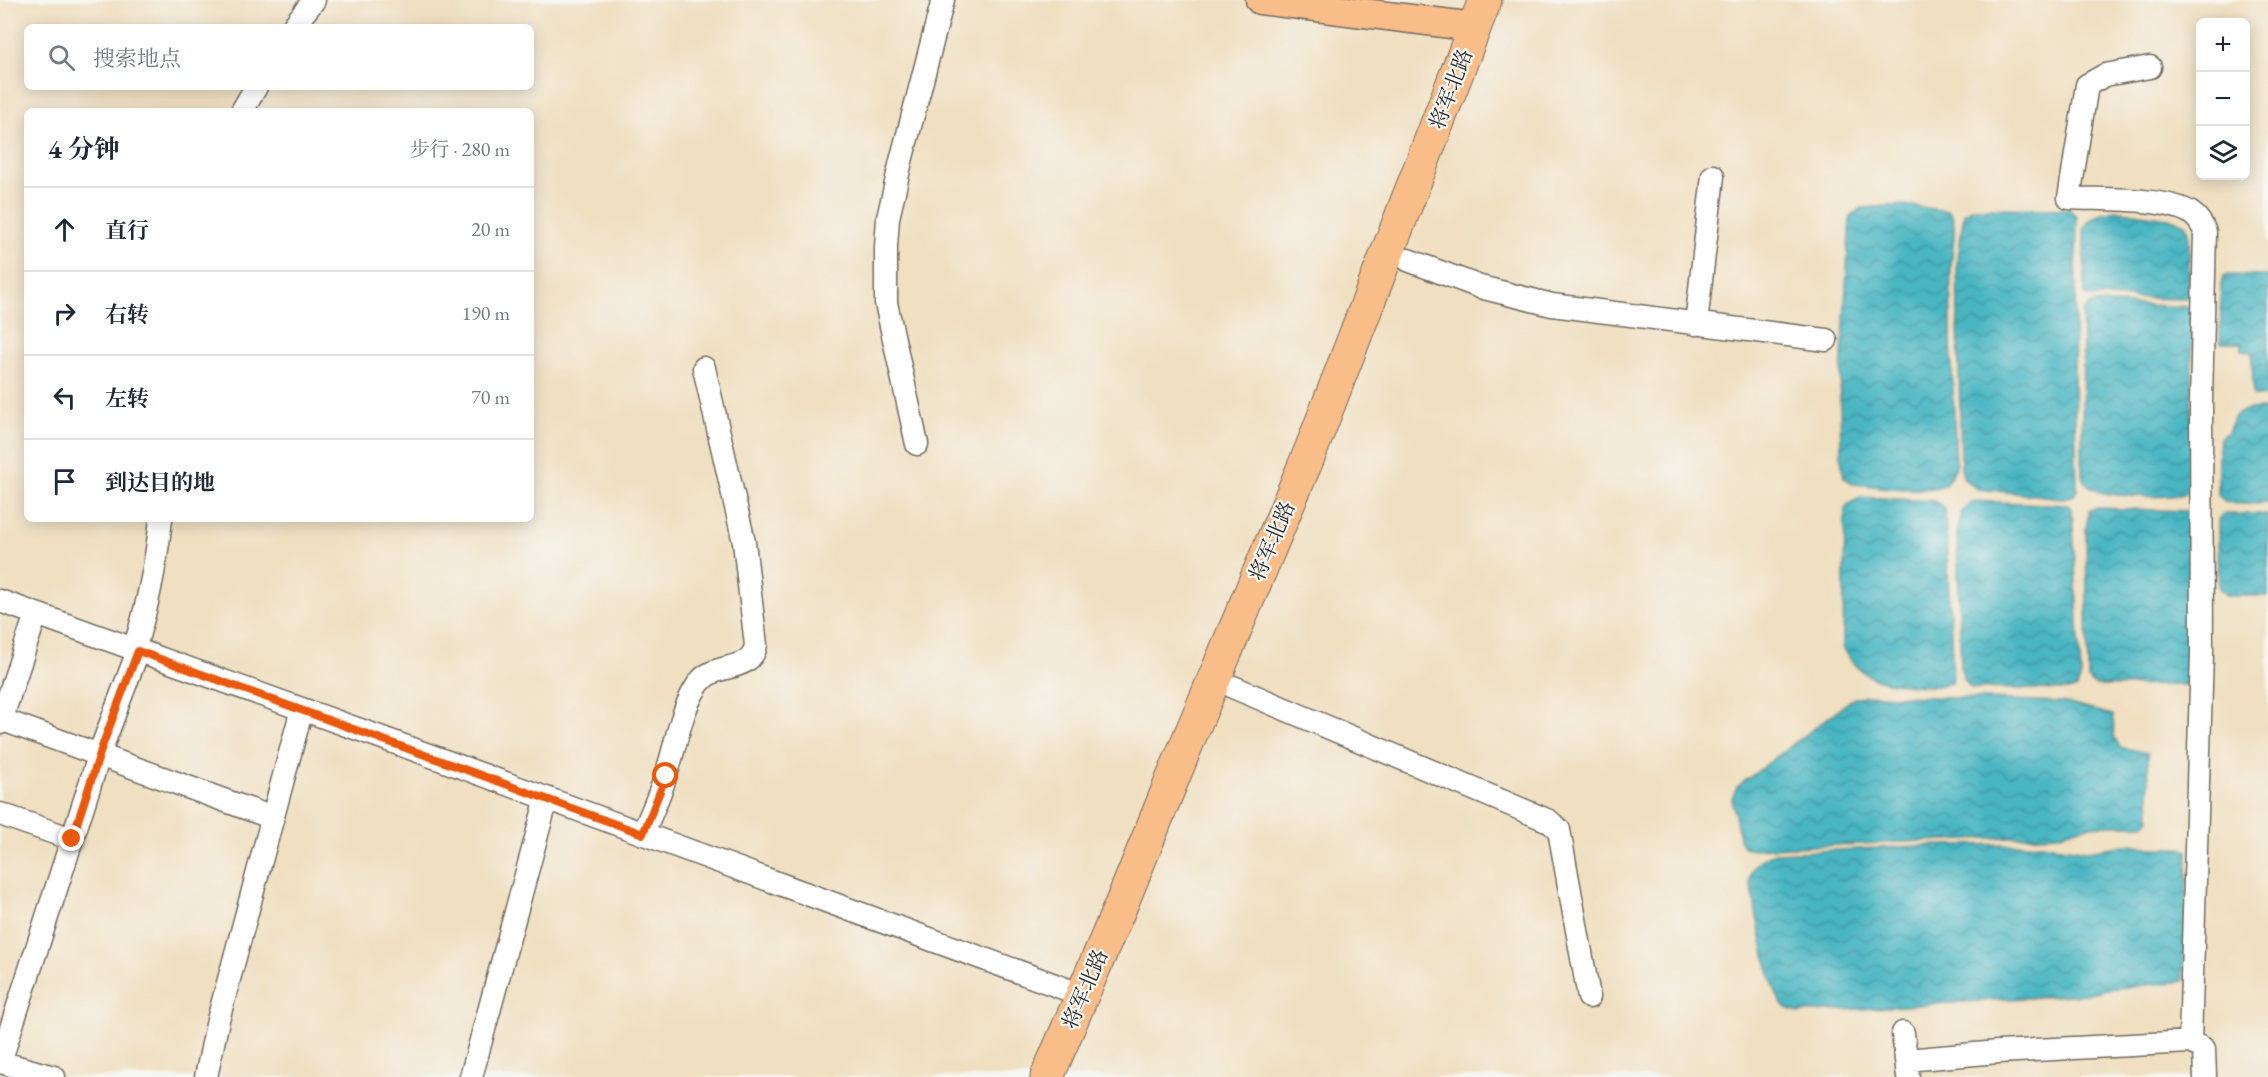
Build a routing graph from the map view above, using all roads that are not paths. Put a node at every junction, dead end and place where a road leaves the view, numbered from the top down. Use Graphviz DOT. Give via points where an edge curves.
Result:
graph roads {
  1 [pos="314,0"];
  2 [pos="943,0"];
  3 [pos="1260,0"];
  4 [pos="1508,0"];
  5 [pos="1480,14"];
  6 [pos="295,24"];
  7 [pos="2150,67"];
  8 [pos="254,90"];
  9 [pos="244,108"];
  10 [pos="1713,176"];
  11 [pos="1408,260"];
  12 [pos="1696,324"];
  13 [pos="1826,340"];
  14 [pos="704,368"];
  15 [pos="917,444"];
  16 [pos="161,522"];
  17 [pos="0,601"];
  18 [pos="36,614"];
  19 [pos="136,650"];
  20 [pos="1233,687"];
  21 [pos="302,709"];
  22 [pos="0,720"];
  23 [pos="99,755"];
  24 [pos="547,798"];
  25 [pos="0,814"];
  26 [pos="273,818"];
  27 [pos="643,834"];
  28 [pos="72,839"];
  29 [pos="1082,995"];
  30 [pos="1589,998"];
  31 [pos="1903,1033"];
  32 [pos="2190,1042"];
  33 [pos="1907,1068"];
  34 [pos="45,1076"];
  35 [pos="206,1077"];
  36 [pos="471,1077"];
  37 [pos="1047,1077"];
  38 [pos="1070,1077"];
  39 [pos="2205,1077"];
  1 -- 6 [label="street"];
  2 -- 15 [label="street" via="901,161 888,218 886,247 886,303"];
  3 -- 5 [label="main road"];
  4 -- 11 [label="highway, 将军北路"];
  5 -- 29 [label="highway, 将军北路" via="1311,450"];
  7 -- 32 [label="street" via="2105,75 2087,85 2070,198 2162,203 2193,214 2205,232 2202,654"];
  8 -- 9 [label="street"];
  10 -- 12 [label="street"];
  11 -- 12 [label="street" via="1527,300"];
  11 -- 20 [label="highway, 将军北路" via="1331,458"];
  12 -- 13 [label="street"];
  14 -- 27 [label="street" via="744,542 756,645 748,661 714,671 699,682"];
  16 -- 19 [label="street" via="155,568"];
  17 -- 18 [label="street"];
  18 -- 19 [label="street"];
  18 -- 22 [label="street"];
  19 -- 21 [label="street"];
  19 -- 23 [label="street"];
  20 -- 30 [label="street" via="1549,821 1559,830"];
  20 -- 38 [label="highway, 将军北路"];
  21 -- 24 [label="street"];
  21 -- 26 [label="street"];
  22 -- 23 [label="street"];
  23 -- 26 [label="street"];
  23 -- 28 [label="street"];
  24 -- 27 [label="street"];
  24 -- 36 [label="street"];
  25 -- 28 [label="street"];
  26 -- 35 [label="street"];
  27 -- 29 [label="street"];
  28 -- 34 [label="street" via="0,1062"];
  29 -- 37 [label="highway, 将军北路"];
  31 -- 33 [label="street"];
  32 -- 33 [label="street" via="1998,1052"];
  32 -- 39 [label="street" via="2204,1049"];
}
